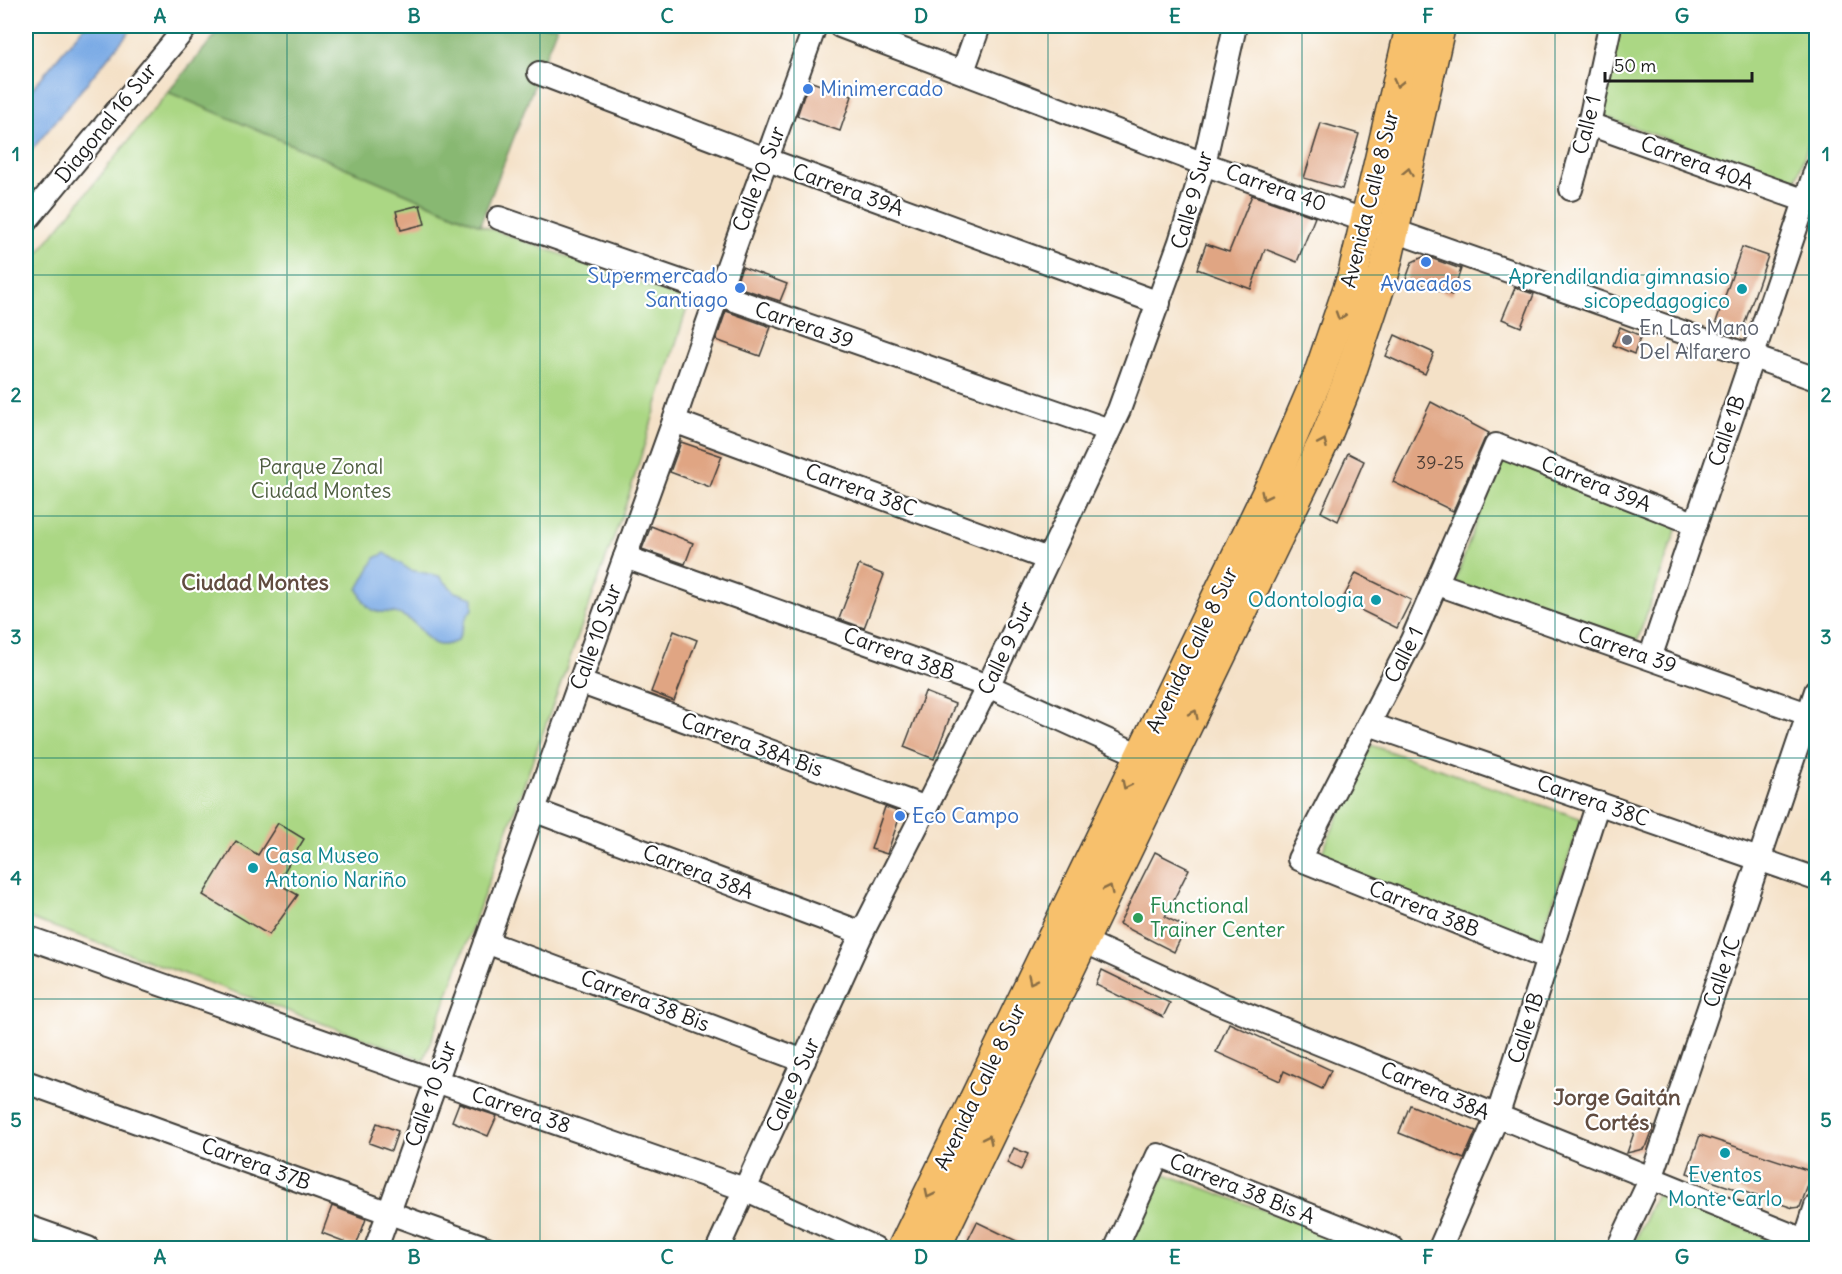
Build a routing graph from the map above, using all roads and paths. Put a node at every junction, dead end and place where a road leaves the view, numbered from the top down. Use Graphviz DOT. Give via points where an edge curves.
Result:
graph roads {
  1 [pos="187,26"];
  2 [pos="815,26"];
  3 [pos="840,26"];
  4 [pos="979,26"];
  5 [pos="1234,26"];
  6 [pos="1411,26"];
  7 [pos="1440,26"];
  8 [pos="1610,26"];
  9 [pos="963,71"];
  10 [pos="539,73"];
  11 [pos="1589,124"];
  12 [pos="768,160"];
  13 [pos="1204,164"];
  14 [pos="1816,169"];
  15 [pos="1571,189"];
  16 [pos="1806,201"];
  17 [pos="499,218"];
  18 [pos="1368,220"];
  19 [pos="26,221"];
  20 [pos="1396,230"];
  21 [pos="715,295"];
  22 [pos="1159,303"];
  23 [pos="1753,357"];
  24 [pos="1816,379"];
  25 [pos="674,421"];
  26 [pos="1109,430"];
  27 [pos="1496,445"];
  28 [pos="1695,524"];
  29 [pos="625,557"];
  30 [pos="1048,559"];
  31 [pos="1438,584"];
  32 [pos="1650,658"];
  33 [pos="579,682"];
  34 [pos="988,686"];
  35 [pos="1816,692"];
  36 [pos="1813,715"];
  37 [pos="1369,724"];
  38 [pos="1141,755"];
  39 [pos="1167,767"];
  40 [pos="1598,803"];
  41 [pos="924,807"];
  42 [pos="534,810"];
  43 [pos="1299,859"];
  44 [pos="1760,859"];
  45 [pos="1816,879"];
  46 [pos="1057,928"];
  47 [pos="862,933"];
  48 [pos="26,937"];
  49 [pos="486,942"];
  50 [pos="1084,942"];
  51 [pos="1548,959"];
  52 [pos="804,1061"];
  53 [pos="436,1080"];
  54 [pos="26,1082"];
  55 [pos="1497,1117"];
  56 [pos="1652,1176"];
  57 [pos="747,1190"];
  58 [pos="1816,1206"];
  59 [pos="389,1212"];
  60 [pos="26,1226"];
  61 [pos="1811,1243"];
  62 [pos="88,1248"];
  63 [pos="376,1248"];
  64 [pos="487,1248"];
  65 [pos="718,1248"];
  66 [pos="875,1248"];
  67 [pos="903,1248"];
  68 [pos="935,1248"];
  69 [pos="1116,1248"];
  70 [pos="1393,1248"];
  71 [pos="1440,1248"];
  72 [pos="1618,1248"];
  1 -- 19 [label="street, Diagonal 16 Sur"];
  2 -- 12 [label="street, Calle 10 Sur"];
  3 -- 9 [label="street, Carrera 40"];
  4 -- 9 [label="street"];
  5 -- 13 [label="street, Calle 9 Sur"];
  6 -- 18 [label="main road, Avenida Calle 8 Sur, one-way"];
  20 -- 7 [label="main road, Avenida Calle 8 Sur, one-way"];
  8 -- 11 [label="street, Calle 1"];
  9 -- 13 [label="street, Carrera 40"];
  10 -- 12 [label="street, Carrera 39A"];
  11 -- 15 [label="street, Calle 1"];
  11 -- 16 [label="street, Carrera 40A"];
  12 -- 21 [label="street, Calle 10 Sur"];
  12 -- 22 [label="street, Carrera 39A"];
  13 -- 18 [label="street, Carrera 40"];
  13 -- 22 [label="street, Calle 9 Sur"];
  14 -- 16 [label="street, Calle 1B"];
  16 -- 23 [label="street, Calle 1B"];
  17 -- 21 [label="street, Carrera 39"];
  18 -- 20 [label="street, Carrera 40"];
  18 -- 38 [label="main road, Avenida Calle 8 Sur, one-way" via="1338,322 1302,414"];
  20 -- 23 [label="street, Carrera 40"];
  39 -- 20 [label="main road, Avenida Calle 8 Sur, one-way" via="1325,440 1367,327"];
  21 -- 25 [label="street, Calle 10 Sur"];
  21 -- 26 [label="street, Carrera 39"];
  22 -- 26 [label="street, Calle 9 Sur"];
  23 -- 24 [label="street, Carrera 40"];
  23 -- 28 [label="street, Calle 1B"];
  25 -- 29 [label="street, Calle 10 Sur"];
  25 -- 30 [label="street, Carrera 38C"];
  26 -- 30 [label="street, Calle 9 Sur"];
  27 -- 28 [label="street, Carrera 39A"];
  27 -- 31 [label="street, Calle 1"];
  28 -- 32 [label="street, Calle 1B"];
  29 -- 33 [label="street, Calle 10 Sur"];
  29 -- 34 [label="street, Carrera 38B"];
  30 -- 34 [label="street, Calle 9 Sur"];
  31 -- 32 [label="street, Carrera 39"];
  31 -- 37 [label="street, Calle 1"];
  32 -- 36 [label="street, Carrera 39"];
  33 -- 41 [label="street, Carrera 38A Bis"];
  33 -- 42 [label="street, Calle 10 Sur"];
  34 -- 38 [label="street, Carrera 38B"];
  34 -- 41 [label="street, Calle 9 Sur"];
  35 -- 36 [label="street, Calle 1C"];
  36 -- 44 [label="street, Calle 1C"];
  37 -- 40 [label="street, Carrera 38C"];
  37 -- 43 [label="street, Calle 1"];
  38 -- 39 [label="street, Carrera 38B"];
  38 -- 46 [label="main road, Avenida Calle 8 Sur, one-way"];
  50 -- 39 [label="main road, Avenida Calle 8 Sur, one-way"];
  40 -- 44 [label="street, Carrera 38C"];
  40 -- 51 [label="street, Calle 1B"];
  41 -- 47 [label="street, Calle 9 Sur"];
  42 -- 47 [label="street, Carrera 38A"];
  42 -- 49 [label="street, Calle 10 Sur"];
  43 -- 51 [label="street, Carrera 38B"];
  44 -- 45 [label="street, Carrera 38C"];
  44 -- 56 [label="street, Calle 1C"];
  46 -- 50 [label="street, Carrera 38A"];
  46 -- 67 [label="main road, Avenida Calle 8 Sur, one-way"];
  47 -- 52 [label="street, Calle 9 Sur"];
  48 -- 53 [label="street, Carrera 38"];
  49 -- 52 [label="street, Carrera 38 Bis"];
  49 -- 53 [label="street, Calle 10 Sur"];
  50 -- 55 [label="street, Carrera 38A" via="1219,1003"];
  68 -- 50 [label="main road, Avenida Calle 8 Sur, one-way"];
  51 -- 55 [label="street, Calle 1B"];
  52 -- 57 [label="street, Calle 9 Sur"];
  53 -- 57 [label="street, Carrera 38"];
  53 -- 59 [label="street, Calle 10 Sur"];
  54 -- 59 [label="street, Carrera 37B"];
  55 -- 56 [label="street, Carrera 38A"];
  55 -- 71 [label="street, Calle 1B"];
  56 -- 61 [label="street, Carrera 38A"];
  56 -- 72 [label="street, Calle 1C"];
  57 -- 65 [label="street, Calle 9 Sur"];
  57 -- 66 [label="street, Carrera 38"];
  58 -- 61 [label="street"];
  59 -- 63 [label="street, Calle 10 Sur"];
  59 -- 64 [label="street, Carrera 37B"];
  60 -- 62 [label="street"];
  69 -- 70 [label="street, Carrera 38 Bis A" via="1158,1155"];
}
